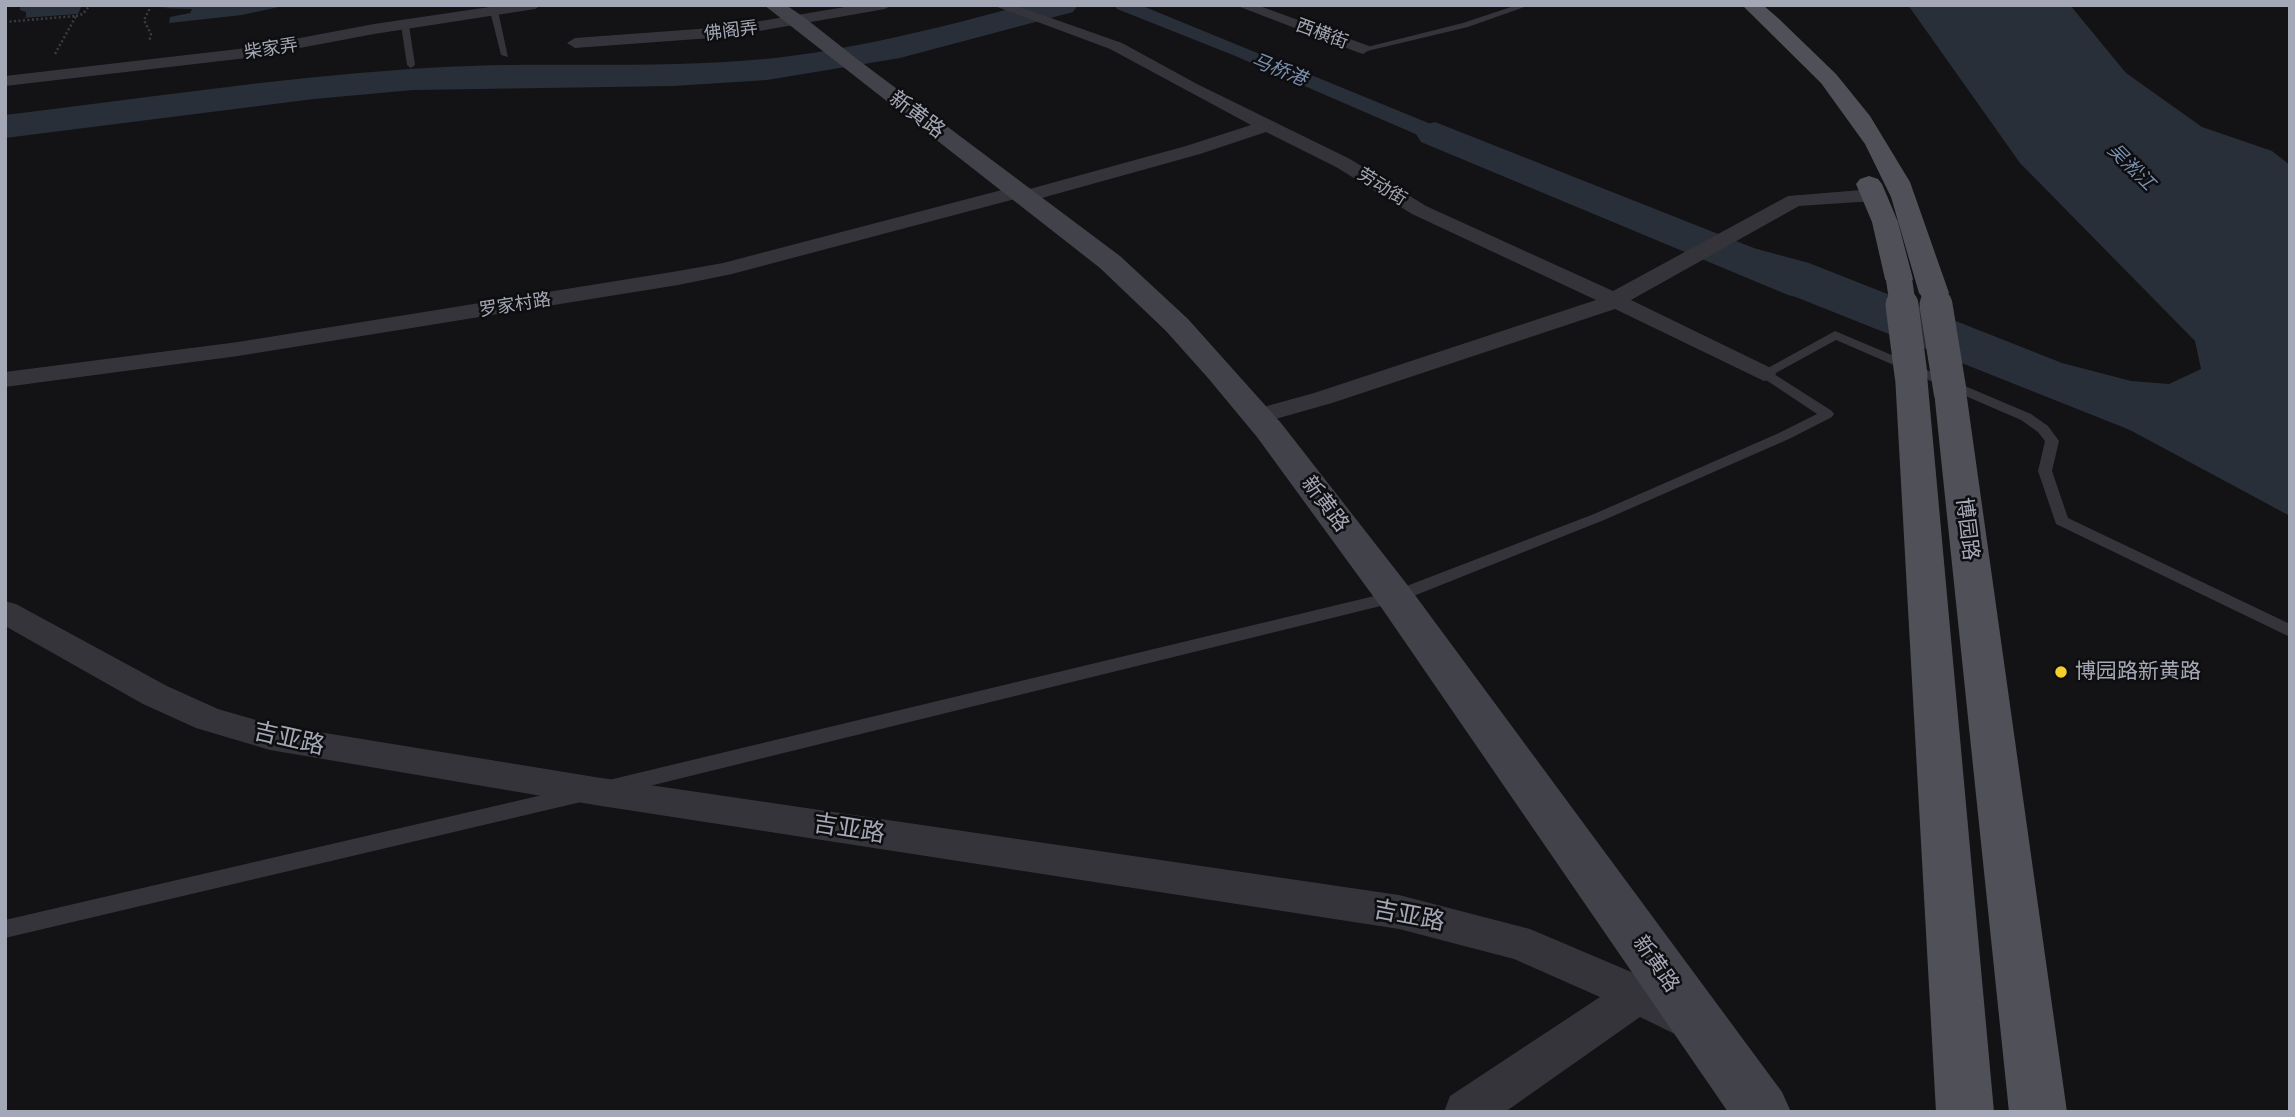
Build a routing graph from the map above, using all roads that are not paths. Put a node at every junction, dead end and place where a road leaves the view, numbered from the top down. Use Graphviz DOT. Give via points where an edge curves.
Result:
graph roads {
  1 [pos="535,5"];
  2 [pos="773,5"];
  3 [pos="885,5"];
  4 [pos="999,5"];
  5 [pos="1242,5"];
  6 [pos="1526,5"];
  7 [pos="1730,5"];
  8 [pos="1751,5"];
  9 [pos="494,11"];
  10 [pos="798,22"];
  11 [pos="405,24"];
  12 [pos="575,43"];
  13 [pos="1363,49"];
  14 [pos="505,55"];
  15 [pos="411,65"];
  16 [pos="5,80"];
  17 [pos="1268,125"];
  18 [pos="1844,135"];
  19 [pos="1861,164"];
  20 [pos="1021,194"];
  21 [pos="1874,195"];
  22 [pos="1616,301"];
  23 [pos="1764,374"];
  24 [pos="5,380"];
  25 [pos="1930,383"];
  26 [pos="1258,416"];
  27 [pos="1395,597"];
  28 [pos="5,612"];
  29 [pos="2290,631"];
  30 [pos="595,791"];
  31 [pos="5,929"];
  32 [pos="1652,986"];
  33 [pos="1466,1112"];
  34 [pos="1762,1112"];
  35 [pos="1965,1112"];
  36 [pos="2038,1112"];
  1 -- 9 [label="street, 柴家弄"];
  2 -- 10 [label="street, 新黄路"];
  3 -- 10 [label="street, 佛阁弄"];
  4 -- 17 [label="street, 劳动街" via="1116,46"];
  5 -- 13 [label="street, 西横街"];
  6 -- 13 [label="lane" via="1465,26"];
  7 -- 18 [label="main road" via="1801,73"];
  8 -- 25 [label="main road, 博园路, bridge" via="1824,73 1884,158 1914,226 1934,293"];
  9 -- 11 [label="street, 柴家弄"];
  9 -- 14 [label="lane"];
  10 -- 12 [label="street, 佛阁弄"];
  10 -- 20 [label="street, 新黄路"];
  11 -- 15 [label="lane"];
  11 -- 16 [label="street, 柴家弄" via="247,53"];
  17 -- 20 [label="street, 罗家村路" via="1193,150"];
  17 -- 22 [label="street, 劳动街" via="1419,209"];
  19 -- 21 [label="main road, 博园路"];
  20 -- 24 [label="street, 罗家村路" via="678,278 238,349"];
  20 -- 26 [label="street, 新黄路" via="1142,290"];
  21 -- 22 [label="street" via="1796,201"];
  21 -- 25 [label="main road, 博园路, bridge"];
  22 -- 23 [label="street, 劳动街"];
  22 -- 26 [label="street"];
  23 -- 27 [label="lane" via="1827,414 1599,517"];
  23 -- 29 [label="lane" via="1835,335 2026,416 2052,441 2045,471 2062,521"];
  25 -- 35 [label="main road, 博园路"];
  25 -- 36 [label="main road, 博园路"];
  26 -- 27 [label="street, 新黄路"];
  27 -- 30 [label="lane"];
  27 -- 32 [label="street, 新黄路"];
  28 -- 30 [label="street, 吉亚路" via="208,719 340,751"];
  30 -- 31 [label="lane"];
  30 -- 32 [label="street, 吉亚路" via="1399,912"];
  32 -- 33 [label="street"];
  32 -- 34 [label="street, 新黄路" via="1700,1026"];
}
